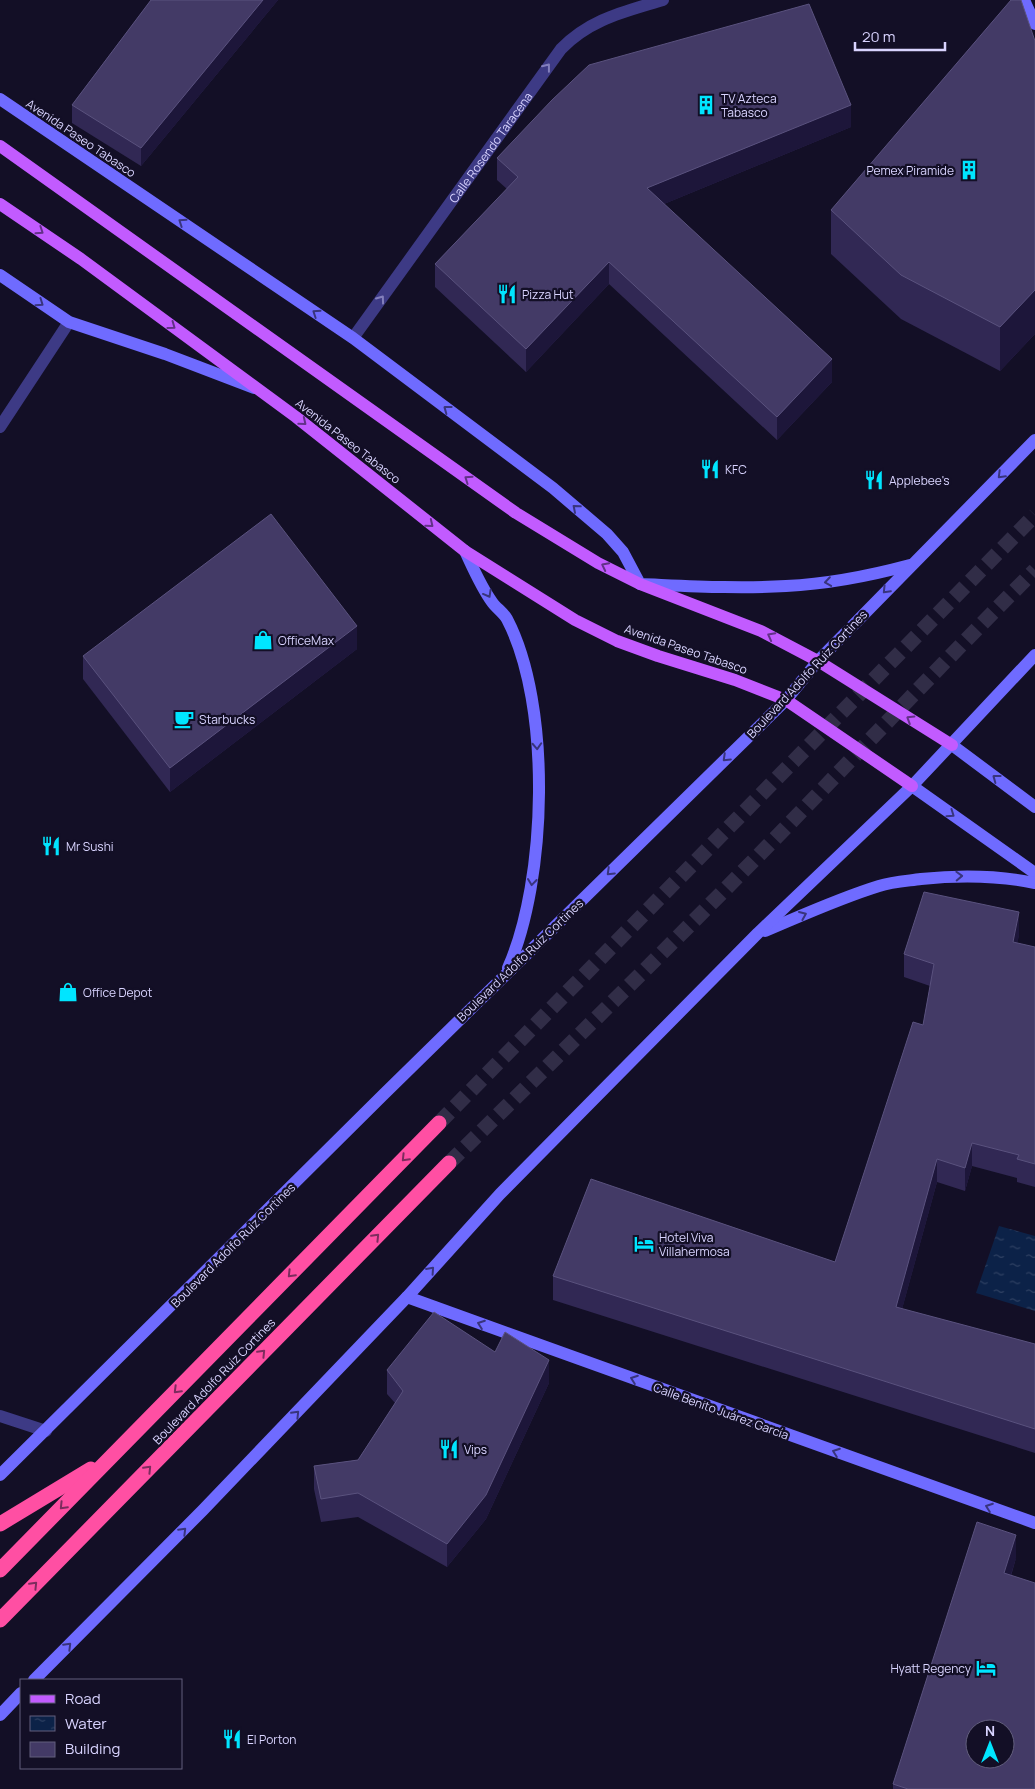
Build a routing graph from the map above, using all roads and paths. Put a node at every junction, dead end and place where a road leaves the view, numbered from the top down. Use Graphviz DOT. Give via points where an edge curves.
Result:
graph roads {
  1 [pos="663,0"];
  2 [pos="1024,0"];
  3 [pos="1035,24"];
  4 [pos="0,99"];
  5 [pos="0,146"];
  6 [pos="0,204"];
  7 [pos="0,275"];
  8 [pos="69,322"];
  9 [pos="353,338"];
  10 [pos="261,391"];
  11 [pos="0,427"];
  12 [pos="1035,440"];
  13 [pos="465,552"];
  14 [pos="910,565"];
  15 [pos="640,584"];
  16 [pos="1035,655"];
  17 [pos="818,660"];
  18 [pos="786,700"];
  19 [pos="952,745"];
  20 [pos="912,786"];
  21 [pos="1035,807"];
  22 [pos="1035,873"];
  23 [pos="1035,883"];
  24 [pos="758,934"];
  25 [pos="505,975"];
  26 [pos="439,1123"];
  27 [pos="449,1163"];
  28 [pos="407,1296"];
  29 [pos="0,1416"];
  30 [pos="46,1430"];
  31 [pos="110,1458"];
  32 [pos="0,1475"];
  33 [pos="1035,1523"];
  34 [pos="0,1524"];
  35 [pos="0,1570"];
  36 [pos="0,1620"];
  37 [pos="35,1679"];
  38 [pos="20,1694"];
  39 [pos="0,1715"];
  9 -- 1 [label="street, Calle Rosendo Taracena, one-way" via="570,40 591,24"];
  2 -- 3 [label="main road"];
  9 -- 4 [label="main road, Avenida Paseo Tabasco, one-way"];
  15 -- 5 [label="main road, one-way" via="598,563 516,513"];
  6 -- 10 [label="main road, Avenida Paseo Tabasco, one-way"];
  7 -- 8 [label="main road, Avenida Paseo Tabasco, one-way"];
  8 -- 10 [label="main road, Avenida Paseo Tabasco"];
  8 -- 11 [label="street"];
  15 -- 9 [label="main road, Avenida Paseo Tabasco, one-way" via="623,552 607,534 560,494"];
  10 -- 13 [label="main road, Avenida Paseo Tabasco, one-way"];
  12 -- 14 [label="main road, Boulevard Adolfo Ruiz Cortines, one-way"];
  13 -- 18 [label="main road, Avenida Paseo Tabasco" via="575,620 617,641"];
  13 -- 25 [label="main road, one-way" via="512,632 526,670 536,730 538,798 532,883 523,929"];
  14 -- 15 [label="main road, one-way" via="858,577 786,586"];
  14 -- 17 [label="main road, Boulevard Adolfo Ruiz Cortines, one-way"];
  17 -- 15 [label="main road, one-way" via="762,631"];
  16 -- 19 [label="main road"];
  17 -- 18 [label="main road, Boulevard Adolfo Ruiz Cortines"];
  19 -- 17 [label="main road, one-way"];
  18 -- 20 [label="main road, Avenida Paseo Tabasco"];
  18 -- 25 [label="main road, Boulevard Adolfo Ruiz Cortines, one-way"];
  19 -- 20 [label="main road"];
  21 -- 19 [label="main road, one-way"];
  20 -- 22 [label="main road, Avenida Paseo Tabasco, one-way"];
  20 -- 24 [label="main road"];
  24 -- 23 [label="main road, one-way" via="881,886 979,876"];
  28 -- 24 [label="main road, one-way" via="507,1188"];
  25 -- 30 [label="main road, Boulevard Adolfo Ruiz Cortines"];
  26 -- 31 [label="highway, Boulevard Adolfo Ruíz Cortines, one-way"];
  36 -- 27 [label="highway, Boulevard Adolfo Ruíz Cortines, one-way"];
  33 -- 28 [label="main road, Calle Benito Juárez García, one-way"];
  37 -- 28 [label="main road, one-way" via="203,1510"];
  29 -- 30 [label="street"];
  30 -- 32 [label="main road, Boulevard Adolfo Ruiz Cortines"];
  31 -- 34 [label="highway"];
  31 -- 35 [label="highway, Boulevard Adolfo Ruíz Cortines, one-way"];
  38 -- 39 [label="main road"];
}
